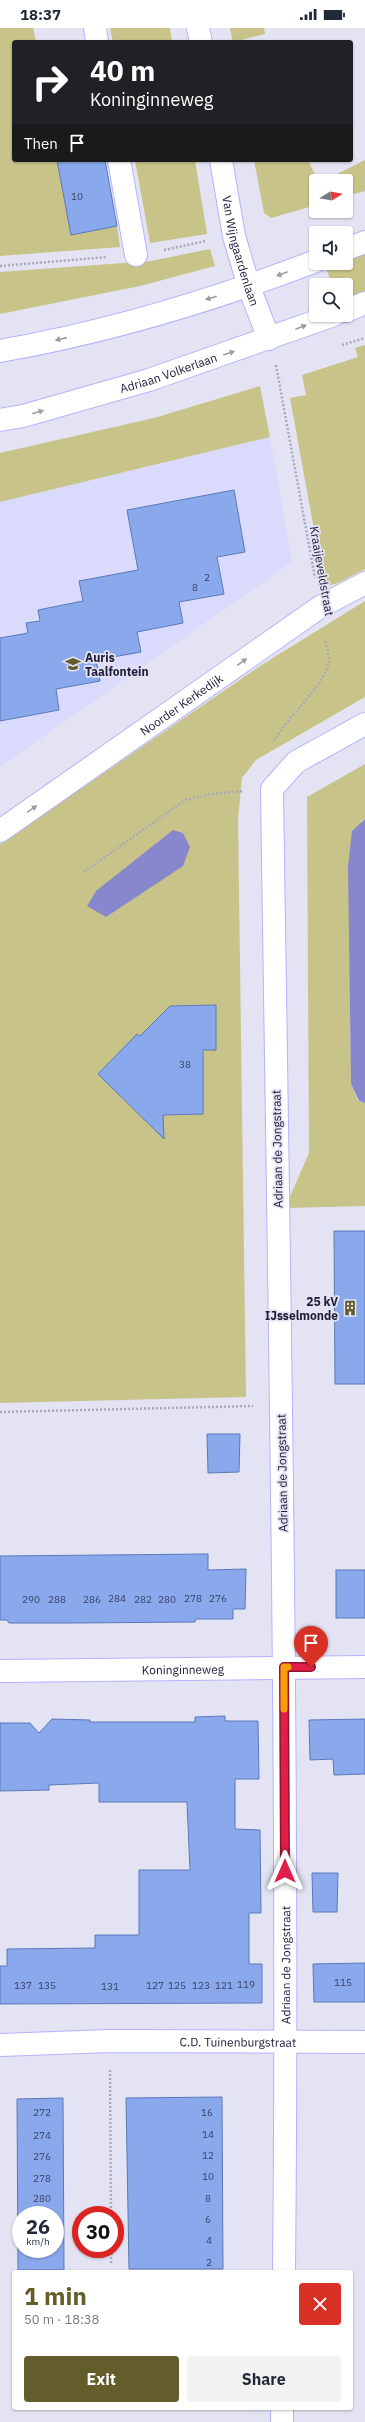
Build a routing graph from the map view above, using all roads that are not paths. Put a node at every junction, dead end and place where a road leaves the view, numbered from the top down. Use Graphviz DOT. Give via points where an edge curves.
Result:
graph roads {
  1 [pos="94,28"];
  2 [pos="198,28"];
  3 [pos="97,40"];
  4 [pos="201,40"];
  5 [pos="118,162"];
  6 [pos="221,162"];
  7 [pos="365,242"];
  8 [pos="353,246"];
  9 [pos="136,255"];
  10 [pos="309,264"];
  11 [pos="249,287"];
  12 [pos="365,303"];
  13 [pos="353,307"];
  14 [pos="315,322"];
  15 [pos="269,339"];
  16 [pos="0,351"];
  17 [pos="0,420"];
  18 [pos="365,582"];
  19 [pos="365,724"];
  20 [pos="0,831"];
  21 [pos="284,1667"];
  22 [pos="365,1667"];
  23 [pos="0,1671"];
  24 [pos="365,2042"];
  25 [pos="286,2043"];
  26 [pos="0,2045"];
  27 [pos="284,2270"];
  28 [pos="282,2410"];
  29 [pos="282,2422"];
  1 -- 3 [label="street"];
  2 -- 4 [label="street"];
  5 -- 9 [label="street"];
  6 -- 11 [label="street, Van Wijngaardenlaan" via="234,236"];
  7 -- 8 [label="street"];
  10 -- 11 [label="street, one-way"];
  11 -- 15 [label="street, Van Wijngaardenlaan"];
  11 -- 16 [label="street, one-way" via="99,330"];
  12 -- 13 [label="street"];
  15 -- 14 [label="street, Adriaan Volkerlaan, one-way"];
  17 -- 15 [label="street, Adriaan Volkerlaan, one-way" via="23,416 149,380"];
  20 -- 18 [label="street, Noorder Kerkedijk, one-way" via="320,607"];
  19 -- 21 [label="street, Adriaan de Jongstraat" via="296,762 272,789"];
  21 -- 22 [label="street, Koninginneweg"];
  21 -- 23 [label="street, Koninginneweg"];
  21 -- 25 [label="street, Adriaan de Jongstraat"];
  24 -- 25 [label="street, C.D. Tuinenburgstraat"];
  25 -- 26 [label="street, C.D. Tuinenburgstraat" via="110,2041"];
  25 -- 27 [label="street, Adriaan de Jongstraat"];
  28 -- 29 [label="street"];
}
